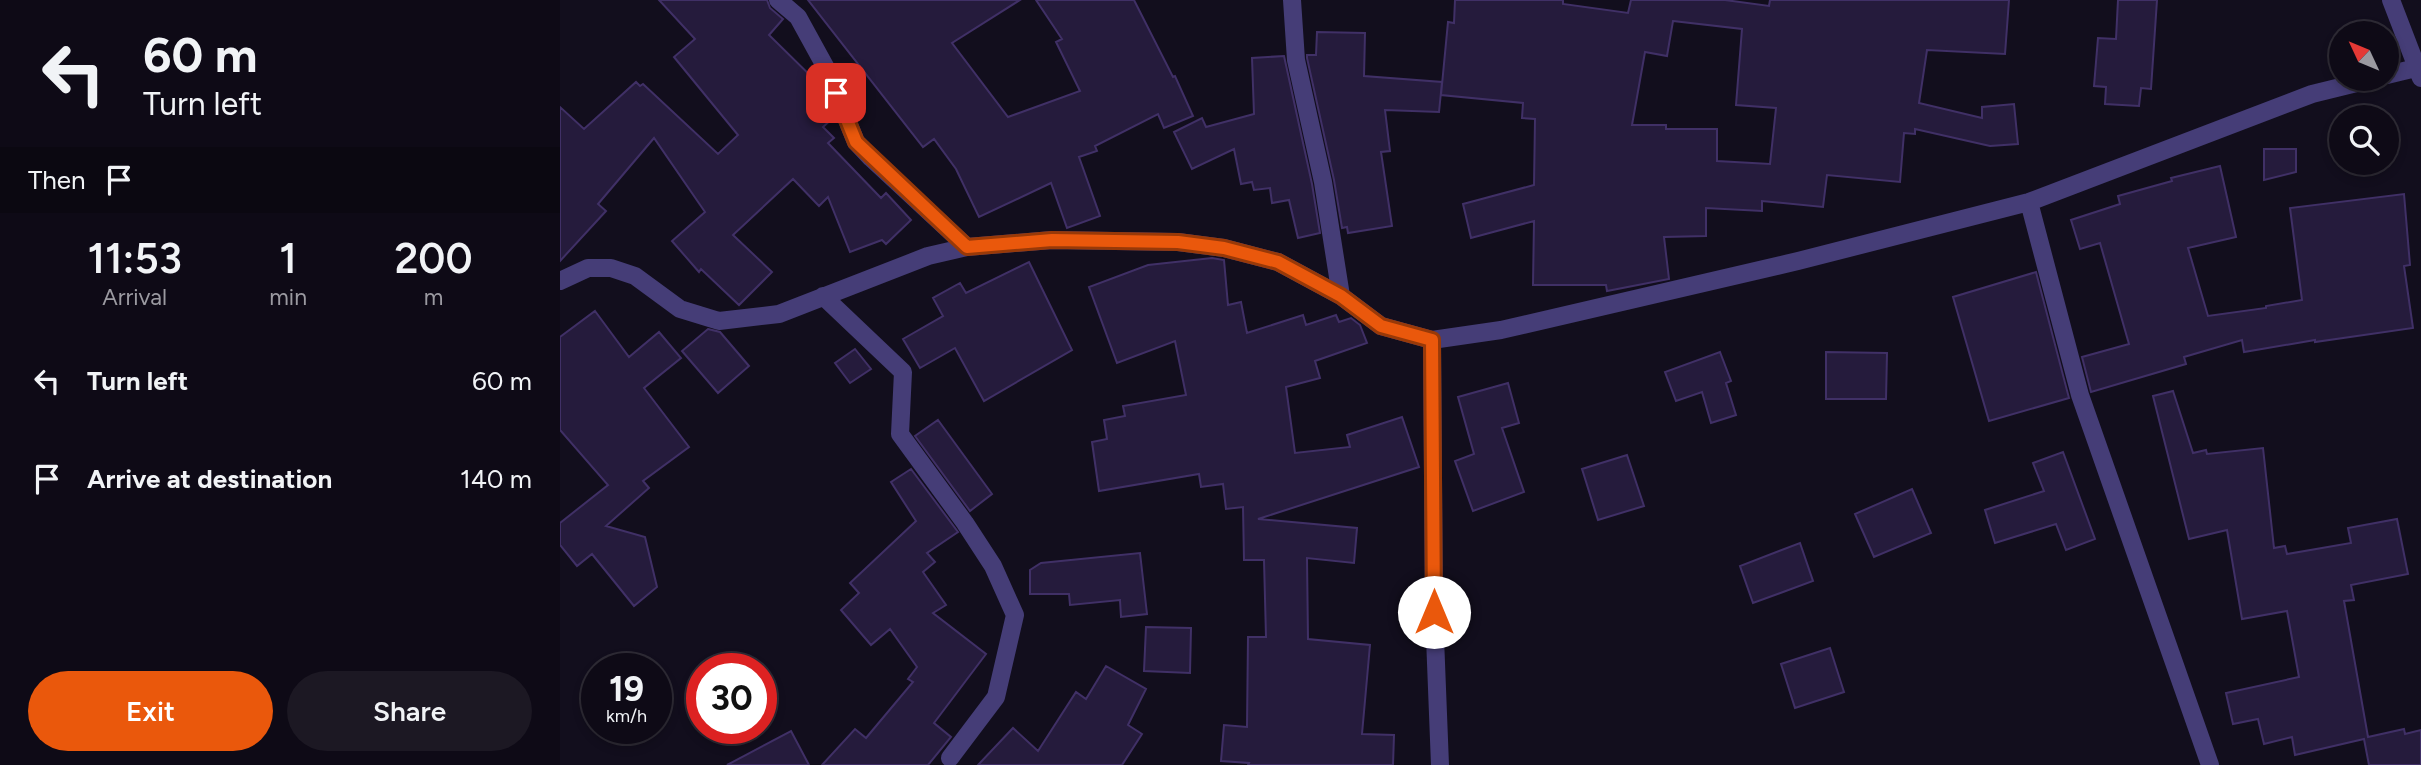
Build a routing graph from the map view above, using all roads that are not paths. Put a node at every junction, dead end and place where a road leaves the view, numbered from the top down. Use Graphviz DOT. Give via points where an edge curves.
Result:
graph roads {
  1 [pos="778,0"];
  2 [pos="1292,0"];
  3 [pos="2391,0"];
  4 [pos="2419,72"];
  5 [pos="2399,74"];
  6 [pos="2329,90"];
  7 [pos="2029,202"];
  8 [pos="967,247"];
  9 [pos="560,281"];
  10 [pos="822,296"];
  11 [pos="1341,296"];
  12 [pos="1432,340"];
  13 [pos="950,758"];
  14 [pos="1440,765"];
  15 [pos="2210,765"];
  1 -- 8 [label="street" via="798,17 821,58 856,142"];
  2 -- 11 [label="street" via="1296,60 1323,182"];
  3 -- 4 [label="street"];
  4 -- 5 [label="street"];
  6 -- 7 [label="street"];
  7 -- 12 [label="street" via="1744,274 1501,330"];
  7 -- 15 [label="street" via="2080,395"];
  8 -- 10 [label="street" via="928,256"];
  8 -- 11 [label="street" via="1052,240 1212,246 1278,262"];
  9 -- 10 [label="street" via="588,268 611,268 635,276 680,309 719,321 779,314"];
  10 -- 13 [label="street" via="903,372 900,434 993,566 1015,615 996,697"];
  11 -- 12 [label="street" via="1381,326"];
  12 -- 14 [label="street"];
}
